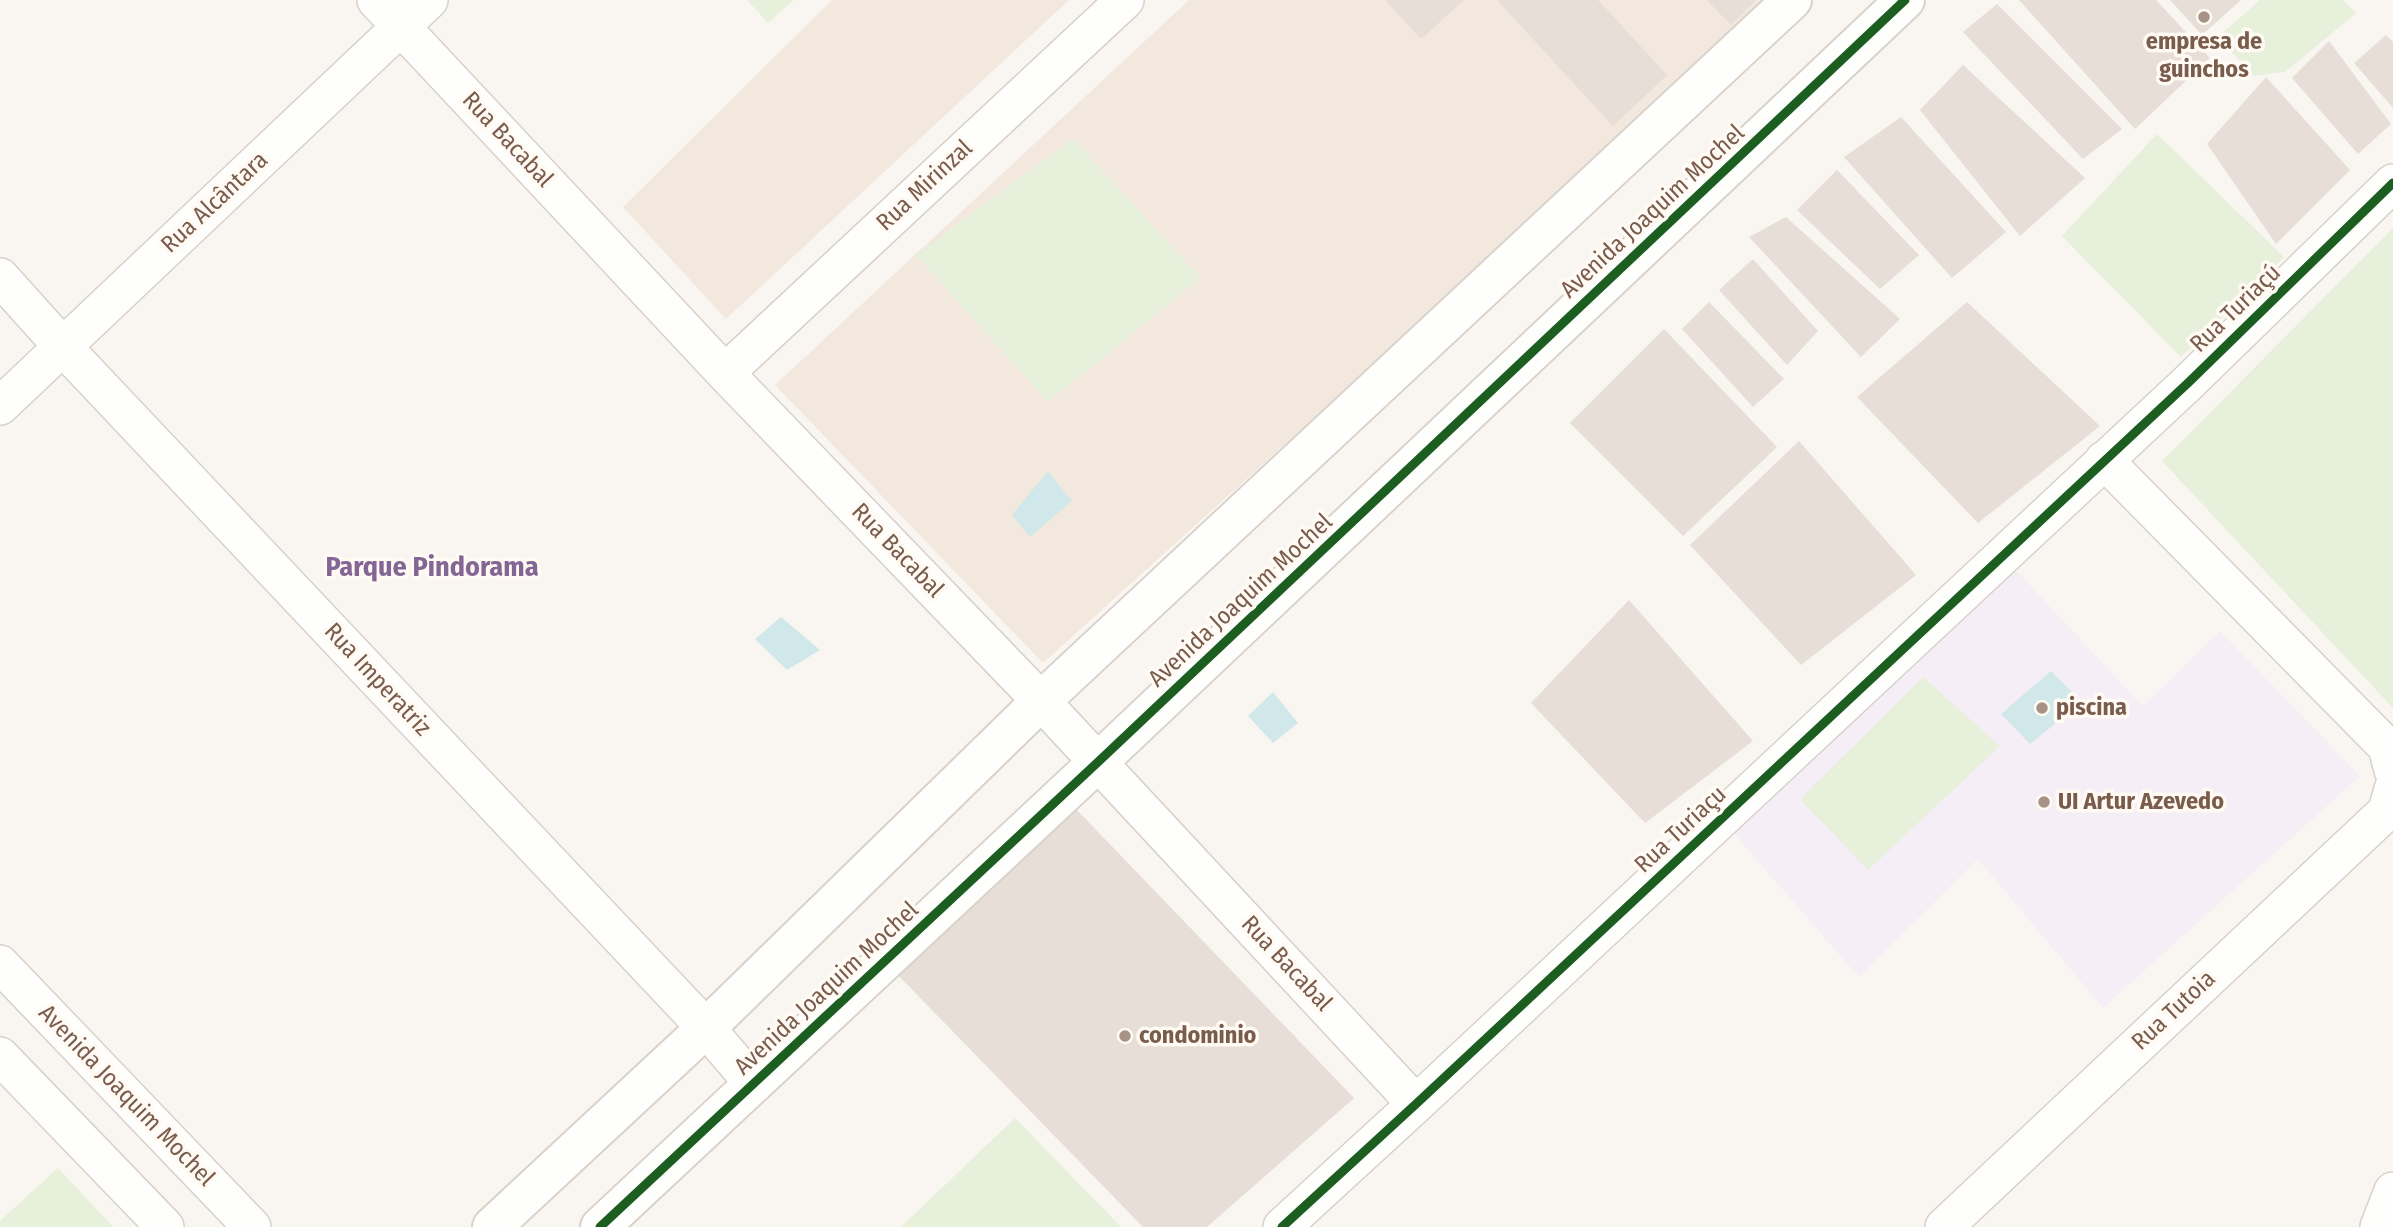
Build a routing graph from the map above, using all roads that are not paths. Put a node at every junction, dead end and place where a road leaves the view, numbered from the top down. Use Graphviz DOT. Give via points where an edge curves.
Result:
graph roads {
  1 [pos="376,0"];
  2 [pos="429,0"];
  3 [pos="1125,0"];
  4 [pos="1792,0"];
  5 [pos="1905,0"];
  6 [pos="401,26"];
  7 [pos="2393,183"];
  8 [pos="0,277"];
  9 [pos="63,347"];
  10 [pos="724,373"];
  11 [pos="0,406"];
  12 [pos="2104,460"];
  13 [pos="1041,701"];
  14 [pos="1098,762"];
  15 [pos="2393,770"];
  16 [pos="2393,789"];
  17 [pos="0,964"];
  18 [pos="706,1028"];
  19 [pos="0,1056"];
  20 [pos="754,1084"];
  21 [pos="1416,1104"];
  22 [pos="2393,1191"];
  23 [pos="165,1227"];
  24 [pos="252,1227"];
  25 [pos="492,1227"];
  26 [pos="600,1227"];
  27 [pos="1282,1227"];
  28 [pos="1944,1227"];
  29 [pos="2379,1227"];
  1 -- 6 [label="street, Rua Bacabal"];
  2 -- 6 [label="street, Rua Alcântara"];
  3 -- 10 [label="street, Rua Mirinzal"];
  4 -- 13 [label="street"];
  5 -- 14 [label="street, Avenida Joaquim Mochel"];
  6 -- 9 [label="street, Rua Alcântara"];
  6 -- 10 [label="street, Rua Bacabal"];
  7 -- 12 [label="street, Rua Turiaçú"];
  8 -- 9 [label="street, Rua Imperatriz"];
  9 -- 11 [label="street, Rua Alcântara"];
  9 -- 18 [label="street, Rua Imperatriz"];
  10 -- 13 [label="street, Rua Bacabal"];
  12 -- 15 [label="street" via="2387,747"];
  12 -- 21 [label="street, Rua Turiaçu"];
  13 -- 14 [label="street, Rua Bacabal"];
  13 -- 18 [label="street"];
  14 -- 20 [label="street, Avenida Joaquim Mochel"];
  14 -- 21 [label="street, Rua Bacabal"];
  16 -- 28 [label="street, Rua Tutoia" via="2387,811"];
  17 -- 24 [label="street, Avenida Joaquim Mochel"];
  18 -- 20 [label="street, Rua Imperatriz"];
  18 -- 25 [label="street"];
  19 -- 23 [label="street"];
  20 -- 26 [label="street, Avenida Joaquim Mochel"];
  21 -- 27 [label="street, Rua Turiaçu"];
  22 -- 29 [label="street"];
}
